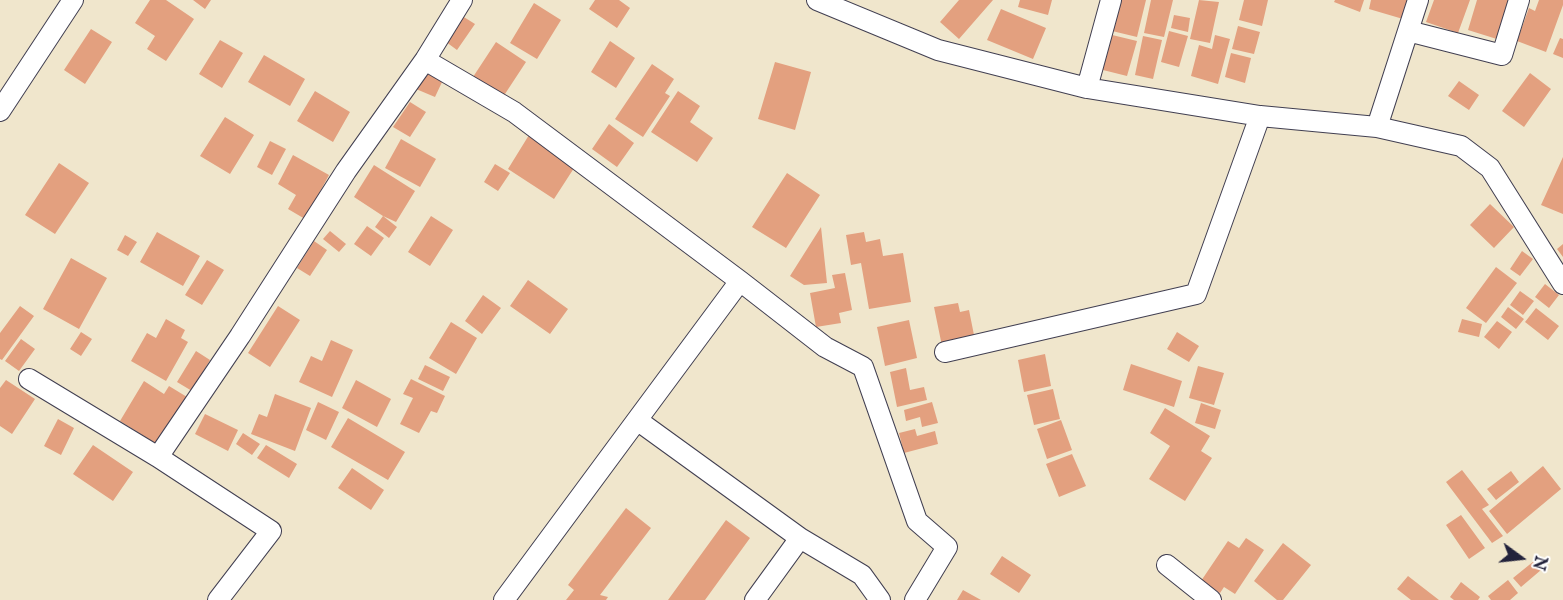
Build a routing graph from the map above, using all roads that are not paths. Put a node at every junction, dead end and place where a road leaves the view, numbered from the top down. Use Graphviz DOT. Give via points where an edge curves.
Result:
graph roads {
  1 [pos="73,0"];
  2 [pos="818,0"];
  3 [pos="1111,0"];
  4 [pos="1418,0"];
  5 [pos="1519,0"];
  6 [pos="456,2"];
  7 [pos="1408,31"];
  8 [pos="425,60"];
  9 [pos="1088,88"];
  10 [pos="0,111"];
  11 [pos="1260,116"];
  12 [pos="1377,127"];
  13 [pos="740,281"];
  14 [pos="1563,284"];
  15 [pos="945,352"];
  16 [pos="29,378"];
  17 [pos="637,420"];
  18 [pos="158,457"];
  19 [pos="800,538"];
  20 [pos="1167,565"];
  21 [pos="218,600"];
  22 [pos="504,600"];
  23 [pos="755,600"];
  24 [pos="880,600"];
  25 [pos="915,600"];
  26 [pos="1211,600"];
  1 -- 10 [label="street"];
  2 -- 9 [label="street" via="938,50"];
  3 -- 9 [label="street"];
  4 -- 7 [label="street"];
  5 -- 7 [label="street" via="1502,54"];
  6 -- 8 [label="street"];
  7 -- 12 [label="street"];
  8 -- 13 [label="street" via="514,112"];
  8 -- 18 [label="street" via="346,171"];
  9 -- 11 [label="street"];
  11 -- 12 [label="street"];
  11 -- 15 [label="street" via="1196,294"];
  12 -- 14 [label="street" via="1461,146 1490,168"];
  13 -- 17 [label="street"];
  13 -- 25 [label="street" via="825,347 863,367 917,521 947,547"];
  16 -- 18 [label="street"];
  17 -- 19 [label="street"];
  17 -- 22 [label="street"];
  18 -- 21 [label="street" via="271,531"];
  19 -- 23 [label="street"];
  19 -- 24 [label="street" via="862,575"];
  20 -- 26 [label="street"];
}
